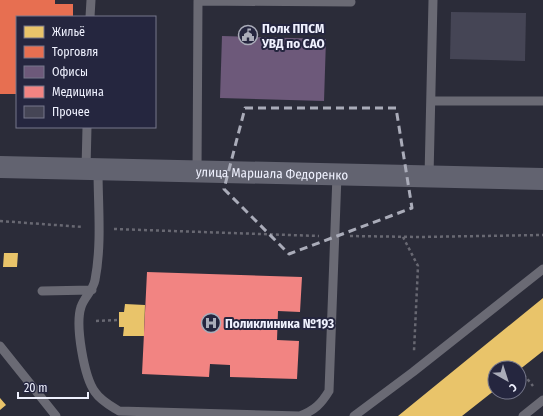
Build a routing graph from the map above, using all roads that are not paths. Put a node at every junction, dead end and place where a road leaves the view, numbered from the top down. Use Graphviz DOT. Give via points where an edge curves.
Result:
graph roads {
  1 [pos="91,0"];
  2 [pos="433,0"];
  3 [pos="351,2"];
  4 [pos="90,16"];
  5 [pos="431,101"];
  6 [pos="543,101"];
  7 [pos="88,128"];
  8 [pos="0,167"];
  9 [pos="92,170"];
  10 [pos="197,172"];
  11 [pos="337,175"];
  12 [pos="429,177"];
  13 [pos="543,179"];
  14 [pos="543,269"];
  15 [pos="42,290"];
  16 [pos="92,290"];
  17 [pos="0,346"];
  18 [pos="543,400"];
  19 [pos="56,416"];
  20 [pos="354,416"];
  21 [pos="523,416"];
  1 -- 4 [label="lane"];
  2 -- 5 [label="lane"];
  3 -- 10 [label="lane" via="198,1"];
  5 -- 6 [label="lane"];
  5 -- 12 [label="lane"];
  7 -- 9 [label="lane"];
  8 -- 9 [label="street, улица Маршала Федоренко"];
  9 -- 10 [label="street, улица Маршала Федоренко"];
  9 -- 16 [label="lane" via="99,228"];
  10 -- 11 [label="street, улица Маршала Федоренко"];
  11 -- 12 [label="street, улица Маршала Федоренко"];
  11 -- 16 [label="lane" via="329,391 321,404 312,411 300,416 120,411 96,393 83,365 81,306"];
  12 -- 13 [label="street, улица Маршала Федоренко"];
  14 -- 20 [label="lane"];
  15 -- 16 [label="lane"];
  17 -- 19 [label="lane"];
  18 -- 21 [label="lane"];
}
